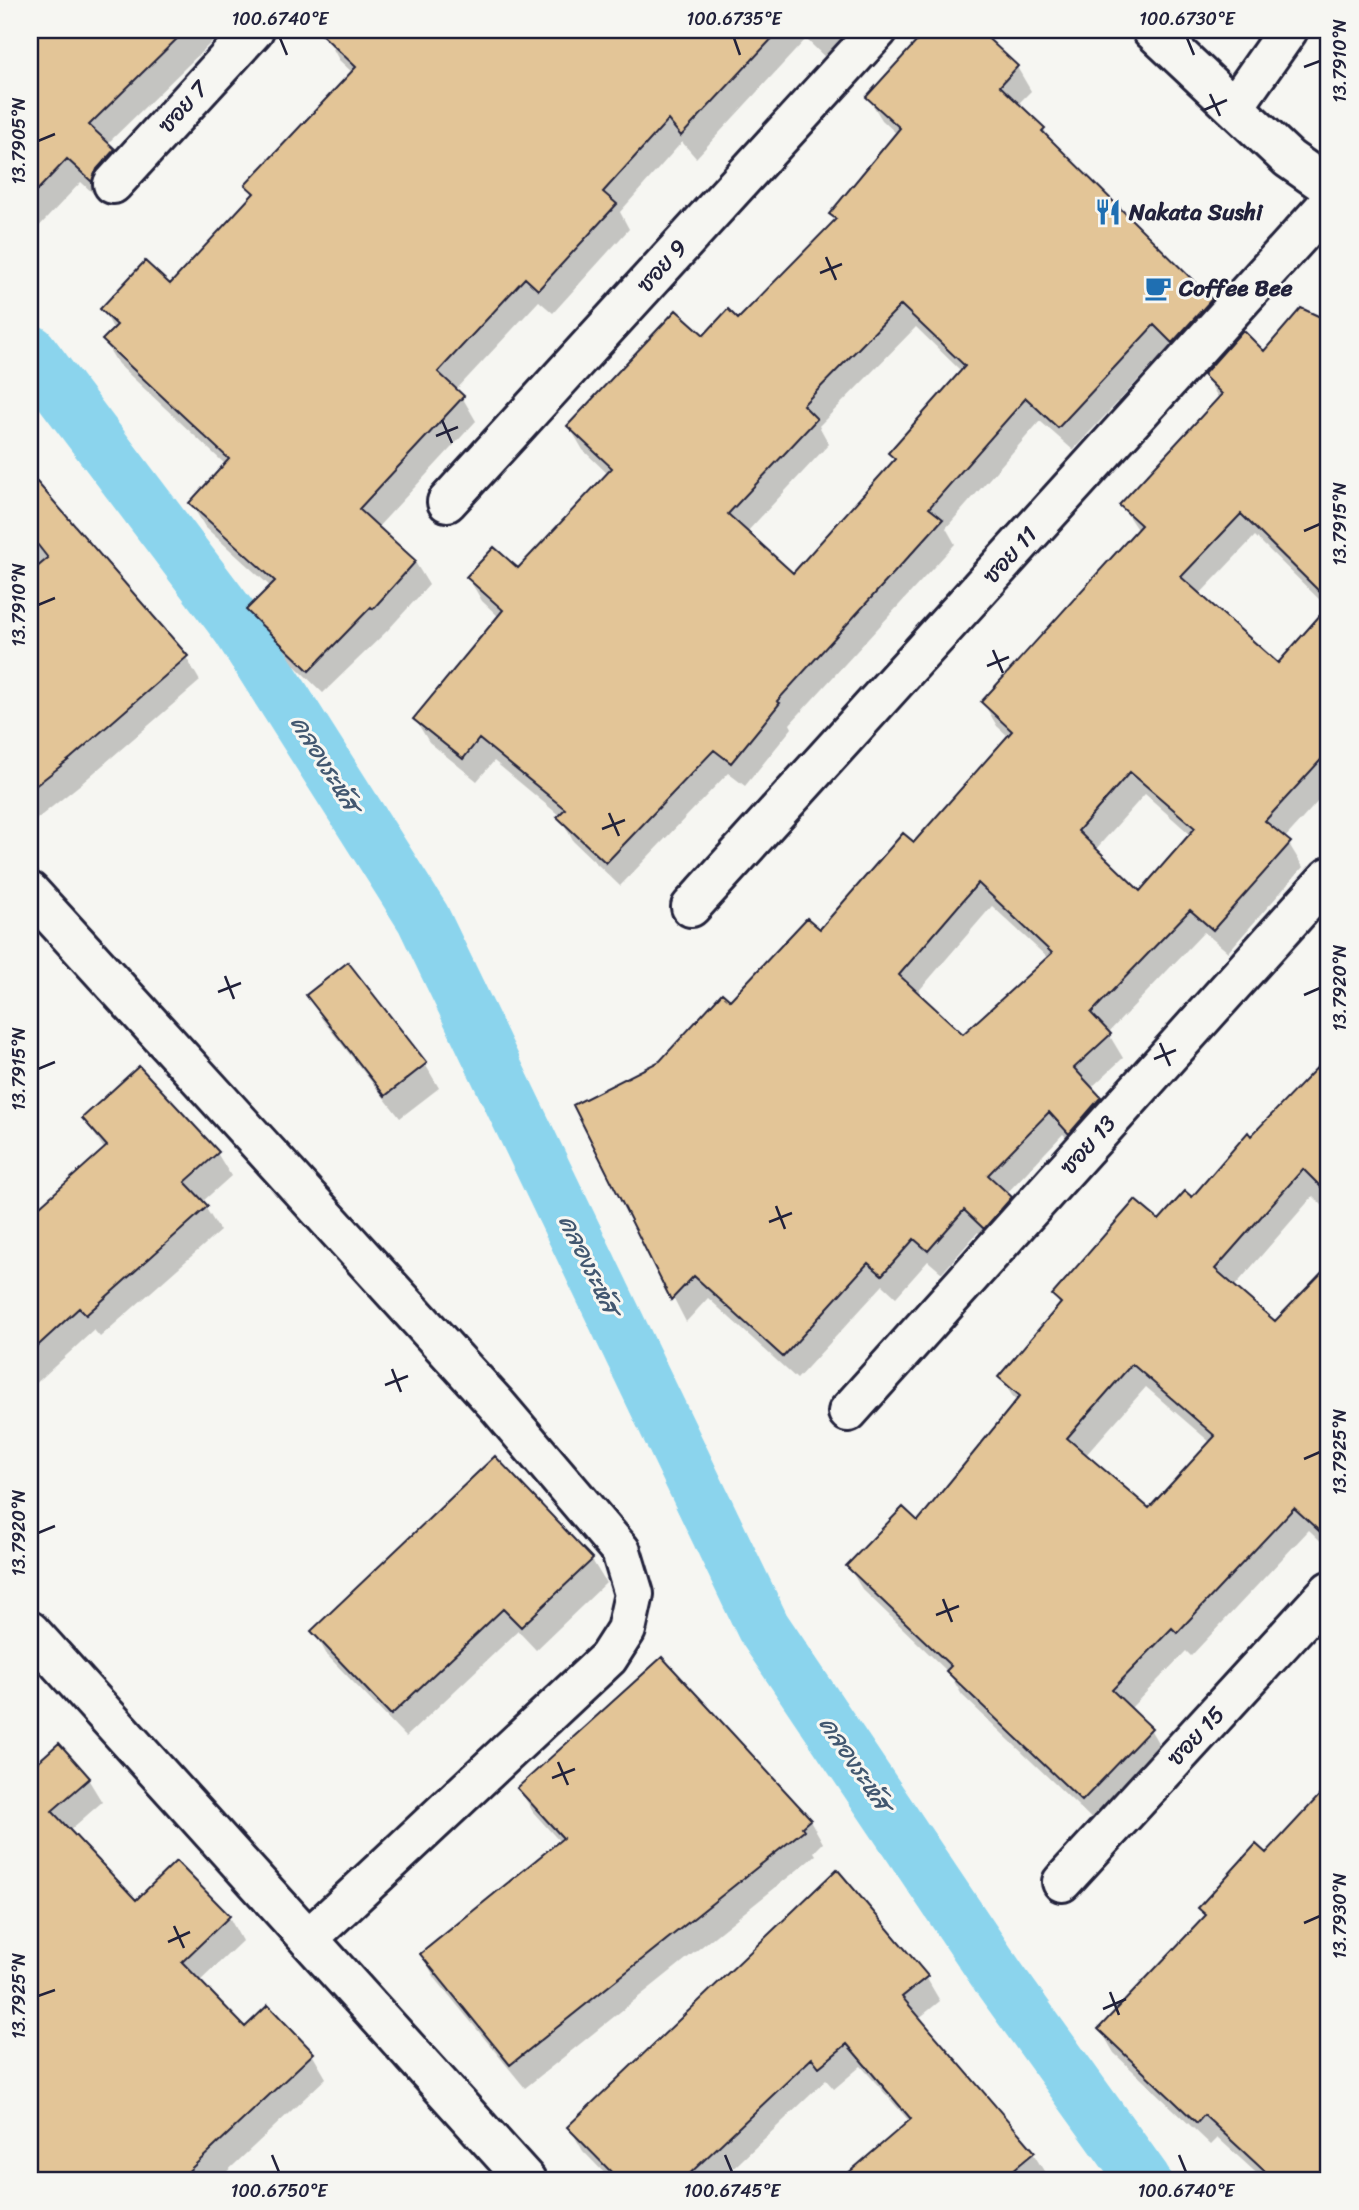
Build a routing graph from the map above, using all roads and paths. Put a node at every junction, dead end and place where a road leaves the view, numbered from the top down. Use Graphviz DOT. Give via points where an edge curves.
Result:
graph roads {
  1 [pos="254,30"];
  2 [pos="878,30"];
  3 [pos="1152,30"];
  4 [pos="1288,30"];
  5 [pos="1234,107"];
  6 [pos="113,184"];
  7 [pos="1329,187"];
  8 [pos="1329,203"];
  9 [pos="447,502"];
  10 [pos="1329,877"];
  11 [pos="30,892"];
  12 [pos="691,907"];
  13 [pos="848,1412"];
  14 [pos="1329,1591"];
  15 [pos="30,1631"];
  16 [pos="1062,1882"];
  17 [pos="308,1939"];
  18 [pos="526,2180"];
  1 -- 6 [label="street, ซอย 7"];
  2 -- 9 [label="street, ซอย 9"];
  3 -- 5 [label="street"];
  4 -- 5 [label="street"];
  5 -- 7 [label="street" via="1289,159"];
  8 -- 12 [label="street, ซอย 11"];
  10 -- 13 [label="street, ซอย 13"];
  11 -- 17 [label="street" via="496,1404 621,1551 634,1594 626,1630 608,1658"];
  14 -- 16 [label="street, ซอย 15"];
  15 -- 17 [label="street"];
  17 -- 18 [label="street"];
}
